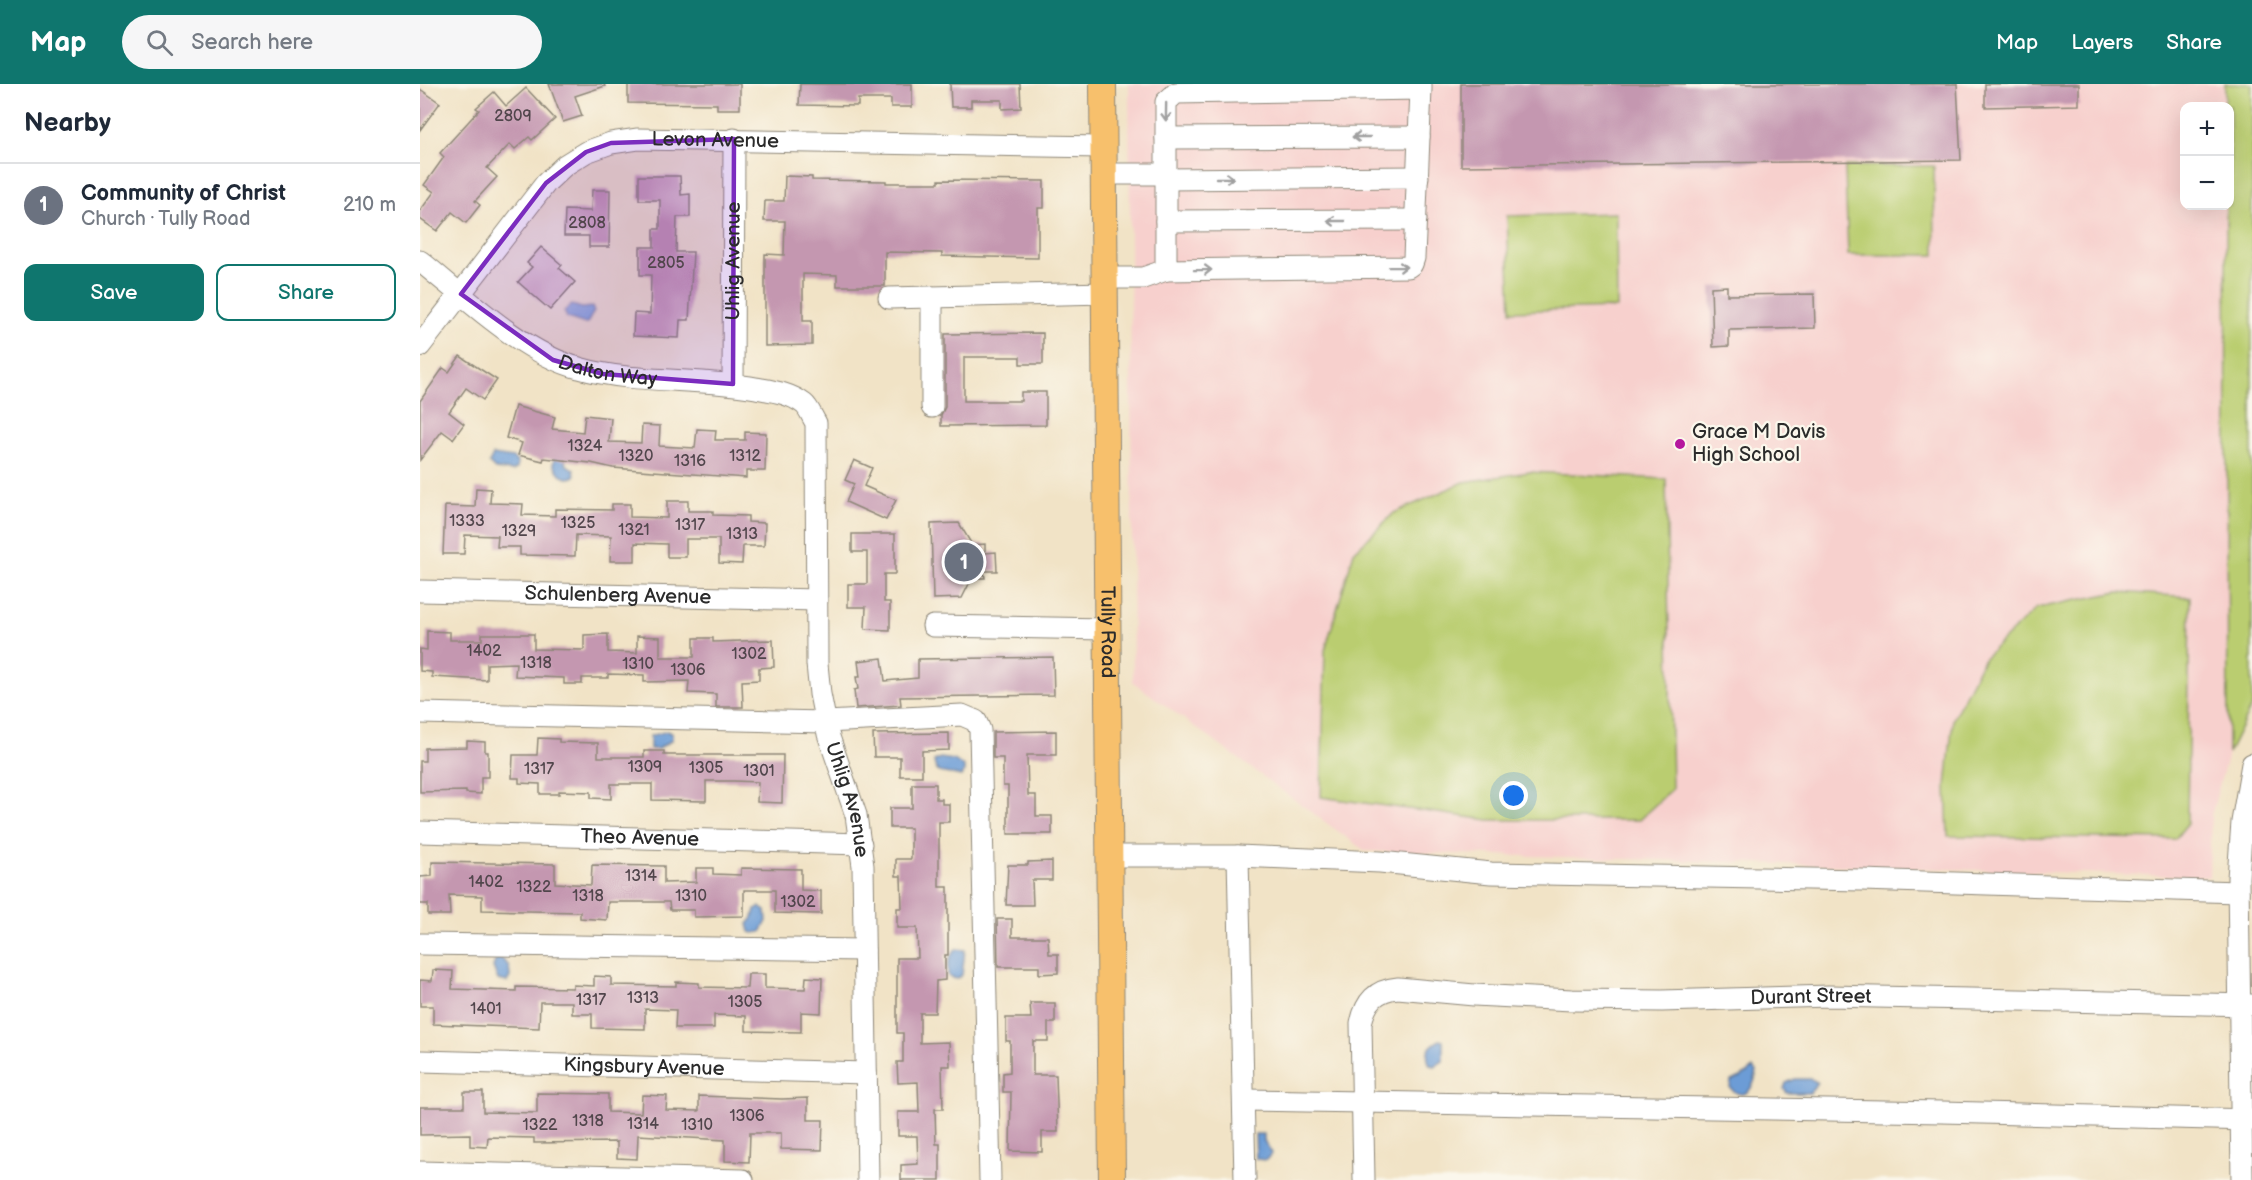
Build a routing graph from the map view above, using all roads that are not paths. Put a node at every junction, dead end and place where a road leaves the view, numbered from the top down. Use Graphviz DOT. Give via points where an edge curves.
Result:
graph roads {
  1 [pos="1103,84"];
  2 [pos="1421,87"];
  3 [pos="1419,137"];
  4 [pos="1166,138"];
  5 [pos="734,139"];
  6 [pos="1104,147"];
  7 [pos="1104,174"];
  8 [pos="1166,176"];
  9 [pos="1418,177"];
  10 [pos="1416,220"];
  11 [pos="1166,221"];
  12 [pos="420,261"];
  13 [pos="1166,270"];
  14 [pos="1106,286"];
  15 [pos="461,294"];
  16 [pos="932,297"];
  17 [pos="890,298"];
  18 [pos="420,346"];
  19 [pos="733,384"];
  20 [pos="932,407"];
  21 [pos="816,423"];
  22 [pos="420,591"];
  23 [pos="817,600"];
  24 [pos="933,626"];
  25 [pos="1106,629"];
  26 [pos="420,713"];
  27 [pos="825,722"];
  28 [pos="2252,764"];
  29 [pos="420,832"];
  30 [pos="861,844"];
  31 [pos="1108,856"];
  32 [pos="1238,856"];
  33 [pos="2243,883"];
  34 [pos="420,944"];
  35 [pos="864,950"];
  36 [pos="2246,1005"];
  37 [pos="420,1061"];
  38 [pos="866,1073"];
  39 [pos="1244,1100"];
  40 [pos="1363,1101"];
  41 [pos="2246,1120"];
  42 [pos="420,1172"];
  43 [pos="743,1180"];
  44 [pos="868,1180"];
  45 [pos="990,1180"];
  46 [pos="1112,1180"];
  47 [pos="1245,1180"];
  48 [pos="1364,1180"];
  49 [pos="2242,1180"];
  1 -- 6 [label="main road, Tully Road"];
  2 -- 3 [label="street"];
  2 -- 4 [label="street, one-way" via="1176,93 1166,102"];
  3 -- 4 [label="street, one-way"];
  3 -- 9 [label="street"];
  4 -- 8 [label="street"];
  5 -- 6 [label="street, Levon Avenue"];
  5 -- 15 [label="street, Levon Avenue" via="638,139 586,152 546,183"];
  5 -- 19 [label="street, Uhlig Avenue"];
  6 -- 7 [label="main road, Tully Road"];
  7 -- 8 [label="street"];
  7 -- 14 [label="main road, Tully Road"];
  8 -- 9 [label="street, one-way"];
  8 -- 11 [label="street"];
  9 -- 10 [label="street"];
  10 -- 11 [label="street, one-way"];
  13 -- 10 [label="street, one-way" via="1408,267 1414,258"];
  11 -- 13 [label="street"];
  12 -- 15 [label="street, Dalton Way"];
  13 -- 14 [label="street"];
  14 -- 16 [label="street"];
  14 -- 25 [label="main road, Tully Road"];
  15 -- 18 [label="street, Levon Avenue"];
  15 -- 19 [label="street, Dalton Way" via="525,344 553,360 603,374"];
  16 -- 17 [label="street"];
  16 -- 20 [label="street"];
  19 -- 21 [label="street, Dalton Way" via="785,393 805,404"];
  21 -- 23 [label="street, Uhlig Avenue"];
  22 -- 23 [label="street, Schulenberg Avenue"];
  23 -- 27 [label="street, Uhlig Avenue" via="817,664"];
  24 -- 25 [label="street"];
  25 -- 31 [label="main road, Tully Road"];
  26 -- 27 [label="street"];
  27 -- 30 [label="street, Uhlig Avenue" via="856,815"];
  27 -- 45 [label="street" via="962,715 976,721 980,730"];
  28 -- 33 [label="street" via="2241,822"];
  29 -- 30 [label="street, Theo Avenue"];
  30 -- 35 [label="street, Uhlig Avenue"];
  31 -- 32 [label="street"];
  31 -- 46 [label="main road, Tully Road"];
  32 -- 33 [label="street" via="1380,862 1491,873"];
  32 -- 39 [label="street"];
  33 -- 36 [label="street"];
  34 -- 35 [label="street"];
  35 -- 38 [label="street, Uhlig Avenue"];
  36 -- 40 [label="street, Durant Street" via="1829,996 1572,1000 1386,989 1373,997 1361,1023"];
  36 -- 41 [label="street"];
  37 -- 38 [label="street, Kingsbury Avenue"];
  38 -- 44 [label="street, Uhlig Avenue"];
  39 -- 40 [label="street"];
  39 -- 47 [label="street"];
  40 -- 41 [label="street"];
  40 -- 48 [label="street"];
  41 -- 49 [label="street"];
  42 -- 43 [label="street"];
}
